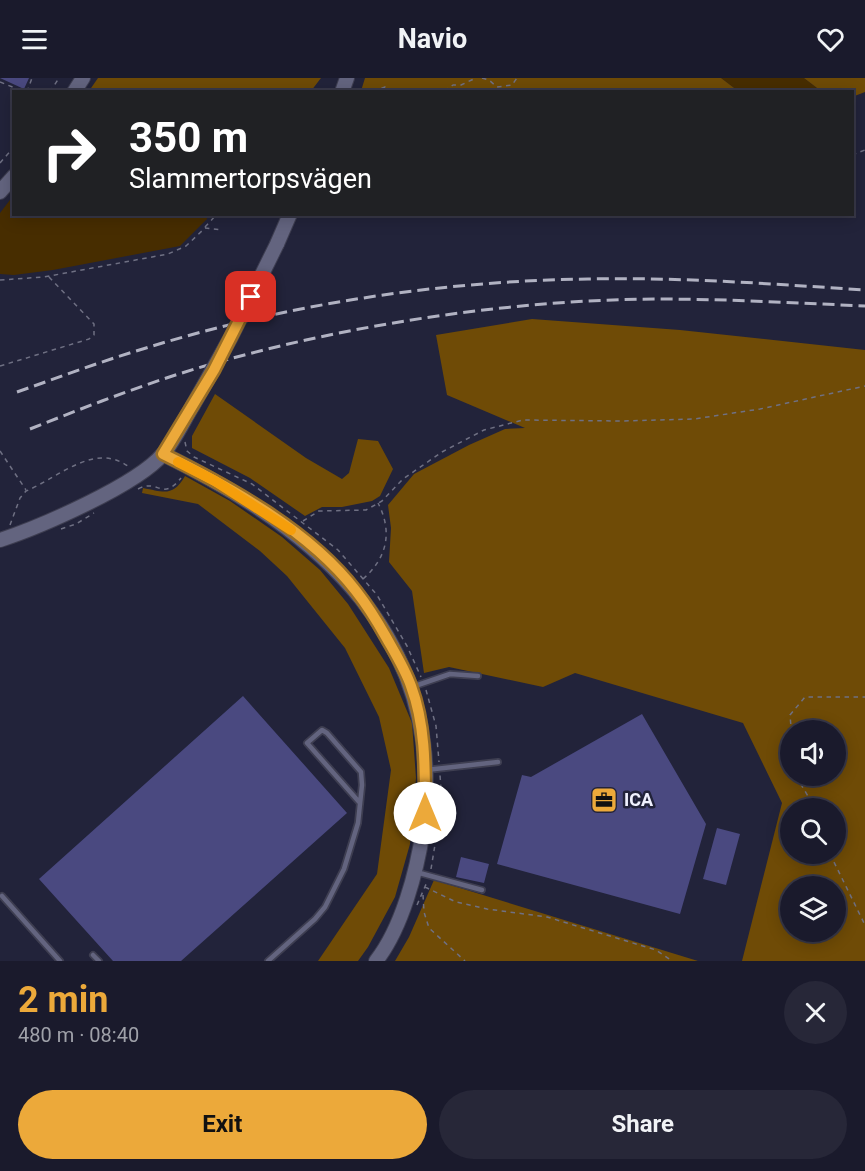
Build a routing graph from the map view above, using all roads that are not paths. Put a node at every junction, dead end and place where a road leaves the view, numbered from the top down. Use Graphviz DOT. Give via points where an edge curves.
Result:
graph roads {
  1 [pos="12,178"];
  2 [pos="0,192"];
  3 [pos="289,216"];
  4 [pos="163,454"];
  5 [pos="2,540"];
  6 [pos="478,676"];
  7 [pos="418,685"];
  8 [pos="498,762"];
  9 [pos="425,770"];
  10 [pos="360,803"];
  11 [pos="422,874"];
  12 [pos="482,890"];
  13 [pos="2,896"];
  14 [pos="93,955"];
  15 [pos="60,961"];
  16 [pos="99,961"];
  17 [pos="268,961"];
  18 [pos="376,961"];
  1 -- 2 [label="street"];
  3 -- 4 [label="street, bridge" via="231,337"];
  4 -- 5 [label="street" via="138,476"];
  4 -- 7 [label="street" via="261,510 359,584 397,656"];
  6 -- 7 [label="lane" via="450,674"];
  7 -- 9 [label="street"];
  8 -- 9 [label="lane"];
  9 -- 11 [label="street"];
  10 -- 10 [label="lane" via="307,743 322,730 361,772"];
  10 -- 17 [label="lane" via="344,869 326,907"];
  11 -- 12 [label="lane"];
  11 -- 18 [label="street"];
  13 -- 15 [label="lane"];
  14 -- 16 [label="lane"];
}
